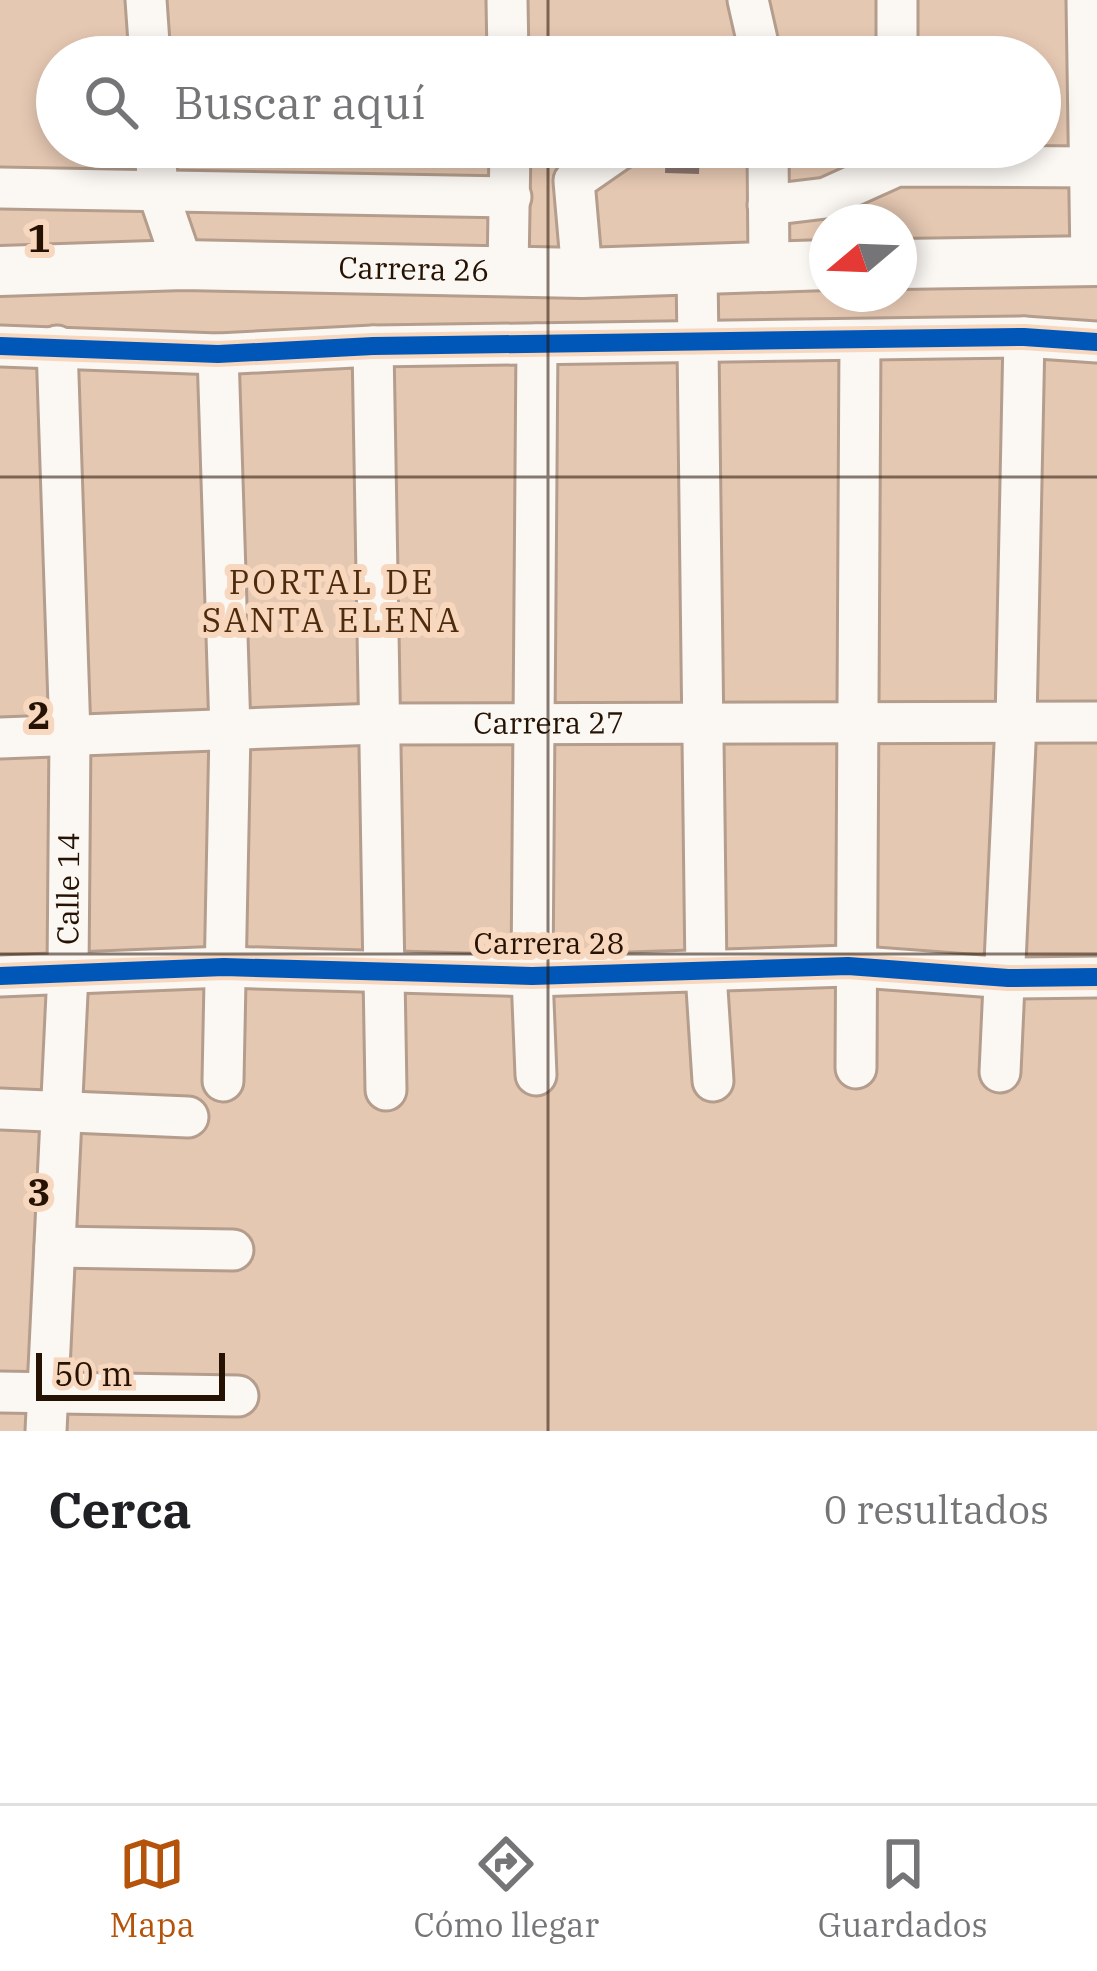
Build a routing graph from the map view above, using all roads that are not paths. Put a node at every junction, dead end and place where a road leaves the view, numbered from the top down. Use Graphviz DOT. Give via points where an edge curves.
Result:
graph roads {
  1 [pos="146,0"];
  2 [pos="507,0"];
  3 [pos="748,0"];
  4 [pos="897,0"];
  5 [pos="1087,0"];
  6 [pos="148,36"];
  7 [pos="508,36"];
  8 [pos="756,36"];
  9 [pos="897,36"];
  10 [pos="1091,44"];
  11 [pos="1061,165"];
  12 [pos="1094,167"];
  13 [pos="156,168"];
  14 [pos="510,168"];
  15 [pos="593,168"];
  16 [pos="768,168"];
  17 [pos="877,168"];
  18 [pos="0,188"];
  19 [pos="158,192"];
  20 [pos="511,196"];
  21 [pos="768,205"];
  22 [pos="1094,261"];
  23 [pos="917,264"];
  24 [pos="183,265"];
  25 [pos="809,265"];
  26 [pos="769,266"];
  27 [pos="697,269"];
  28 [pos="0,272"];
  29 [pos="508,272"];
  30 [pos="582,273"];
  31 [pos="1024,337"];
  32 [pos="699,341"];
  33 [pos="860,341"];
  34 [pos="1097,342"];
  35 [pos="537,344"];
  36 [pos="0,346"];
  37 [pos="57,346"];
  38 [pos="373,346"];
  39 [pos="218,354"];
  40 [pos="1016,722"];
  41 [pos="1097,722"];
  42 [pos="704,723"];
  43 [pos="378,724"];
  44 [pos="536,724"];
  45 [pos="858,724"];
  46 [pos="230,730"];
  47 [pos="70,735"];
  48 [pos="0,738"];
  49 [pos="224,967"];
  50 [pos="854,967"];
  51 [pos="382,970"];
  52 [pos="706,973"];
  53 [pos="68,974"];
  54 [pos="0,976"];
  55 [pos="532,976"];
  56 [pos="1097,977"];
  57 [pos="1007,978"];
  58 [pos="856,1068"];
  59 [pos="1000,1072"];
  60 [pos="536,1075"];
  61 [pos="223,1081"];
  62 [pos="713,1082"];
  63 [pos="386,1090"];
  64 [pos="62,1108"];
  65 [pos="0,1109"];
  66 [pos="188,1117"];
  67 [pos="55,1247"];
  68 [pos="233,1250"];
  69 [pos="0,1392"];
  70 [pos="238,1396"];
  71 [pos="47,1412"];
  72 [pos="193,1414"];
  1 -- 6 [label="street"];
  2 -- 7 [label="street"];
  3 -- 8 [label="street"];
  4 -- 9 [label="street"];
  5 -- 10 [label="street"];
  10 -- 12 [label="street"];
  11 -- 12 [label="street"];
  12 -- 22 [label="street"];
  13 -- 19 [label="street"];
  14 -- 20 [label="street"];
  15 -- 30 [label="street" via="574,181"];
  16 -- 21 [label="street"];
  17 -- 21 [label="street" via="826,198"];
  18 -- 19 [label="street"];
  19 -- 20 [label="street"];
  19 -- 24 [label="street"];
  20 -- 29 [label="street"];
  21 -- 26 [label="street"];
  22 -- 23 [label="main road"];
  24 -- 28 [label="main road, Carrera 26"];
  24 -- 29 [label="main road, Carrera 26"];
  25 -- 26 [label="main road, Carrera 26"];
  26 -- 27 [label="main road, Carrera 26"];
  27 -- 30 [label="main road, Carrera 26"];
  27 -- 32 [label="street"];
  29 -- 30 [label="main road, Carrera 26"];
  31 -- 33 [label="street"];
  31 -- 34 [label="street"];
  31 -- 40 [label="street"];
  32 -- 33 [label="street"];
  32 -- 35 [label="street"];
  32 -- 42 [label="street"];
  33 -- 45 [label="street"];
  35 -- 38 [label="street"];
  35 -- 44 [label="street"];
  36 -- 37 [label="street"];
  37 -- 39 [label="street"];
  37 -- 47 [label="street, Calle 14"];
  38 -- 39 [label="street"];
  38 -- 43 [label="street"];
  39 -- 46 [label="street"];
  40 -- 41 [label="street, Carrera 27"];
  40 -- 45 [label="street, Carrera 27"];
  40 -- 57 [label="street"];
  42 -- 44 [label="street, Carrera 27"];
  42 -- 45 [label="street, Carrera 27"];
  42 -- 52 [label="street"];
  43 -- 44 [label="street, Carrera 27"];
  43 -- 46 [label="street, Carrera 27"];
  43 -- 51 [label="street"];
  44 -- 55 [label="street"];
  45 -- 50 [label="street"];
  46 -- 47 [label="street, Carrera 27"];
  46 -- 49 [label="street"];
  47 -- 48 [label="street, Carrera 27"];
  47 -- 53 [label="street, Calle 14"];
  49 -- 51 [label="street, Carrera 28"];
  49 -- 53 [label="street, Carrera 28"];
  49 -- 61 [label="street"];
  50 -- 52 [label="street, Carrera 28"];
  50 -- 57 [label="street, Carrera 28"];
  50 -- 58 [label="street"];
  51 -- 55 [label="street, Carrera 28"];
  51 -- 63 [label="street"];
  52 -- 55 [label="street, Carrera 28"];
  52 -- 62 [label="street"];
  53 -- 54 [label="street, Carrera 28"];
  53 -- 64 [label="street, Calle 14"];
  55 -- 60 [label="street"];
  56 -- 57 [label="street, Carrera 28"];
  57 -- 59 [label="street"];
  64 -- 65 [label="street"];
  64 -- 66 [label="street"];
  64 -- 67 [label="street, Calle 14"];
  67 -- 68 [label="street"];
  67 -- 71 [label="street, Calle 14"];
  69 -- 71 [label="street"];
  70 -- 72 [label="street"];
  71 -- 72 [label="street"];
}
